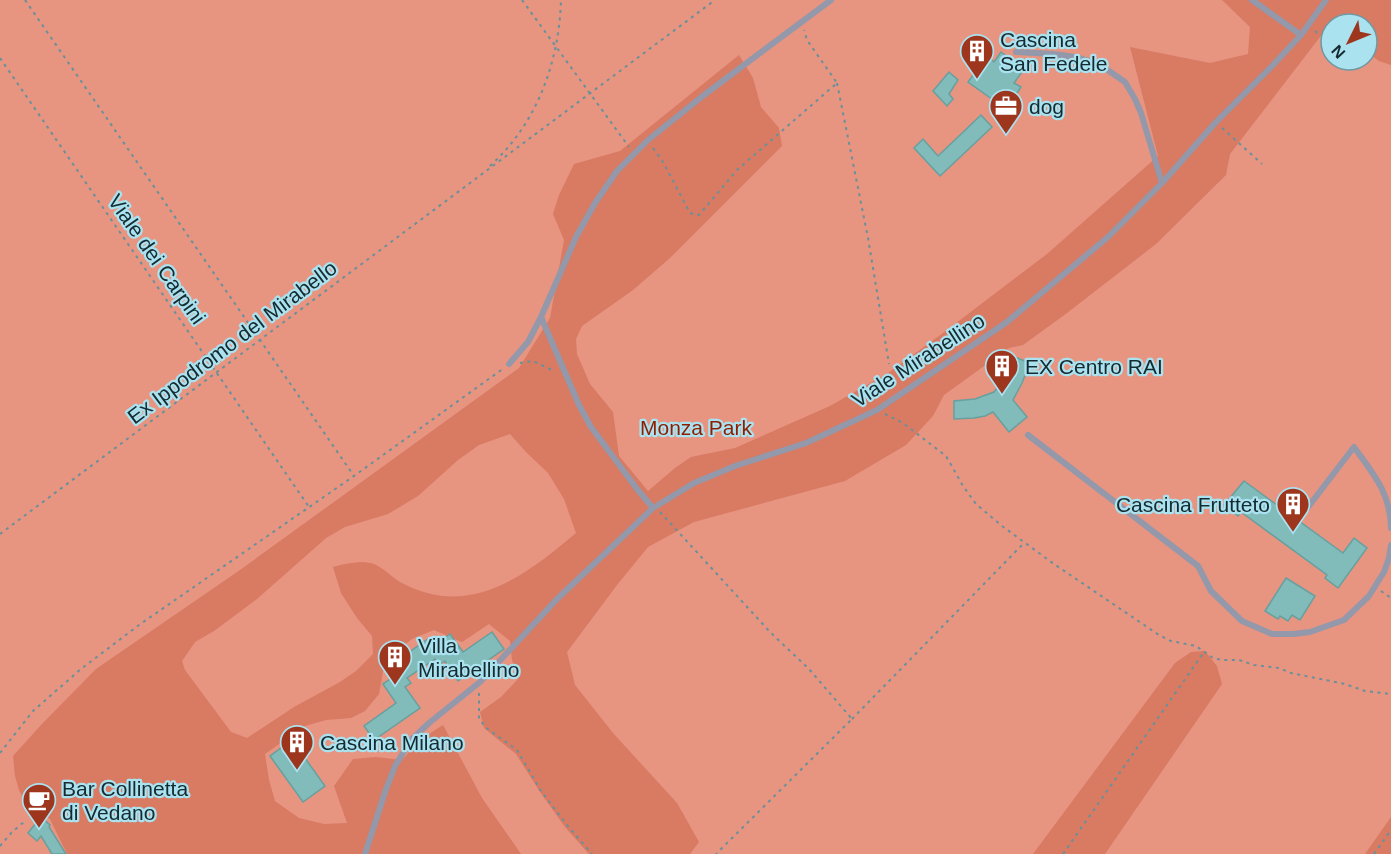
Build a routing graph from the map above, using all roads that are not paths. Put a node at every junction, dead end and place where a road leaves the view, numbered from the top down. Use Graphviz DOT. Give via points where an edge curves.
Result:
graph roads {
  1 [pos="831,0"];
  2 [pos="1252,0"];
  3 [pos="1326,0"];
  4 [pos="1301,35"];
  5 [pos="1016,52"];
  6 [pos="1162,183"];
  7 [pos="541,317"];
  8 [pos="509,364"];
  9 [pos="1028,435"];
  10 [pos="654,507"];
  11 [pos="1302,515"];
  12 [pos="1391,528"];
  13 [pos="1391,545"];
  14 [pos="365,854"];
  1 -- 7 [label="lane" via="704,95 617,171 580,228"];
  2 -- 4 [label="lane"];
  3 -- 4 [label="lane, Viale Mirabellino"];
  4 -- 6 [label="lane, Viale Mirabellino"];
  5 -- 6 [label="lane" via="1099,63 1125,82 1141,113"];
  6 -- 10 [label="lane, Viale Mirabellino" via="1108,237 1007,322 877,410 806,443 694,483"];
  7 -- 8 [label="lane" via="528,342"];
  7 -- 10 [label="lane" via="591,427"];
  9 -- 13 [label="lane" via="1198,566 1211,591 1242,621 1272,634 1310,632 1344,620 1369,596 1384,572"];
  10 -- 14 [label="lane, Viale Mirabellino" via="557,599 480,682 411,740 395,766"];
  11 -- 12 [label="lane" via="1354,447 1384,492"];
}
